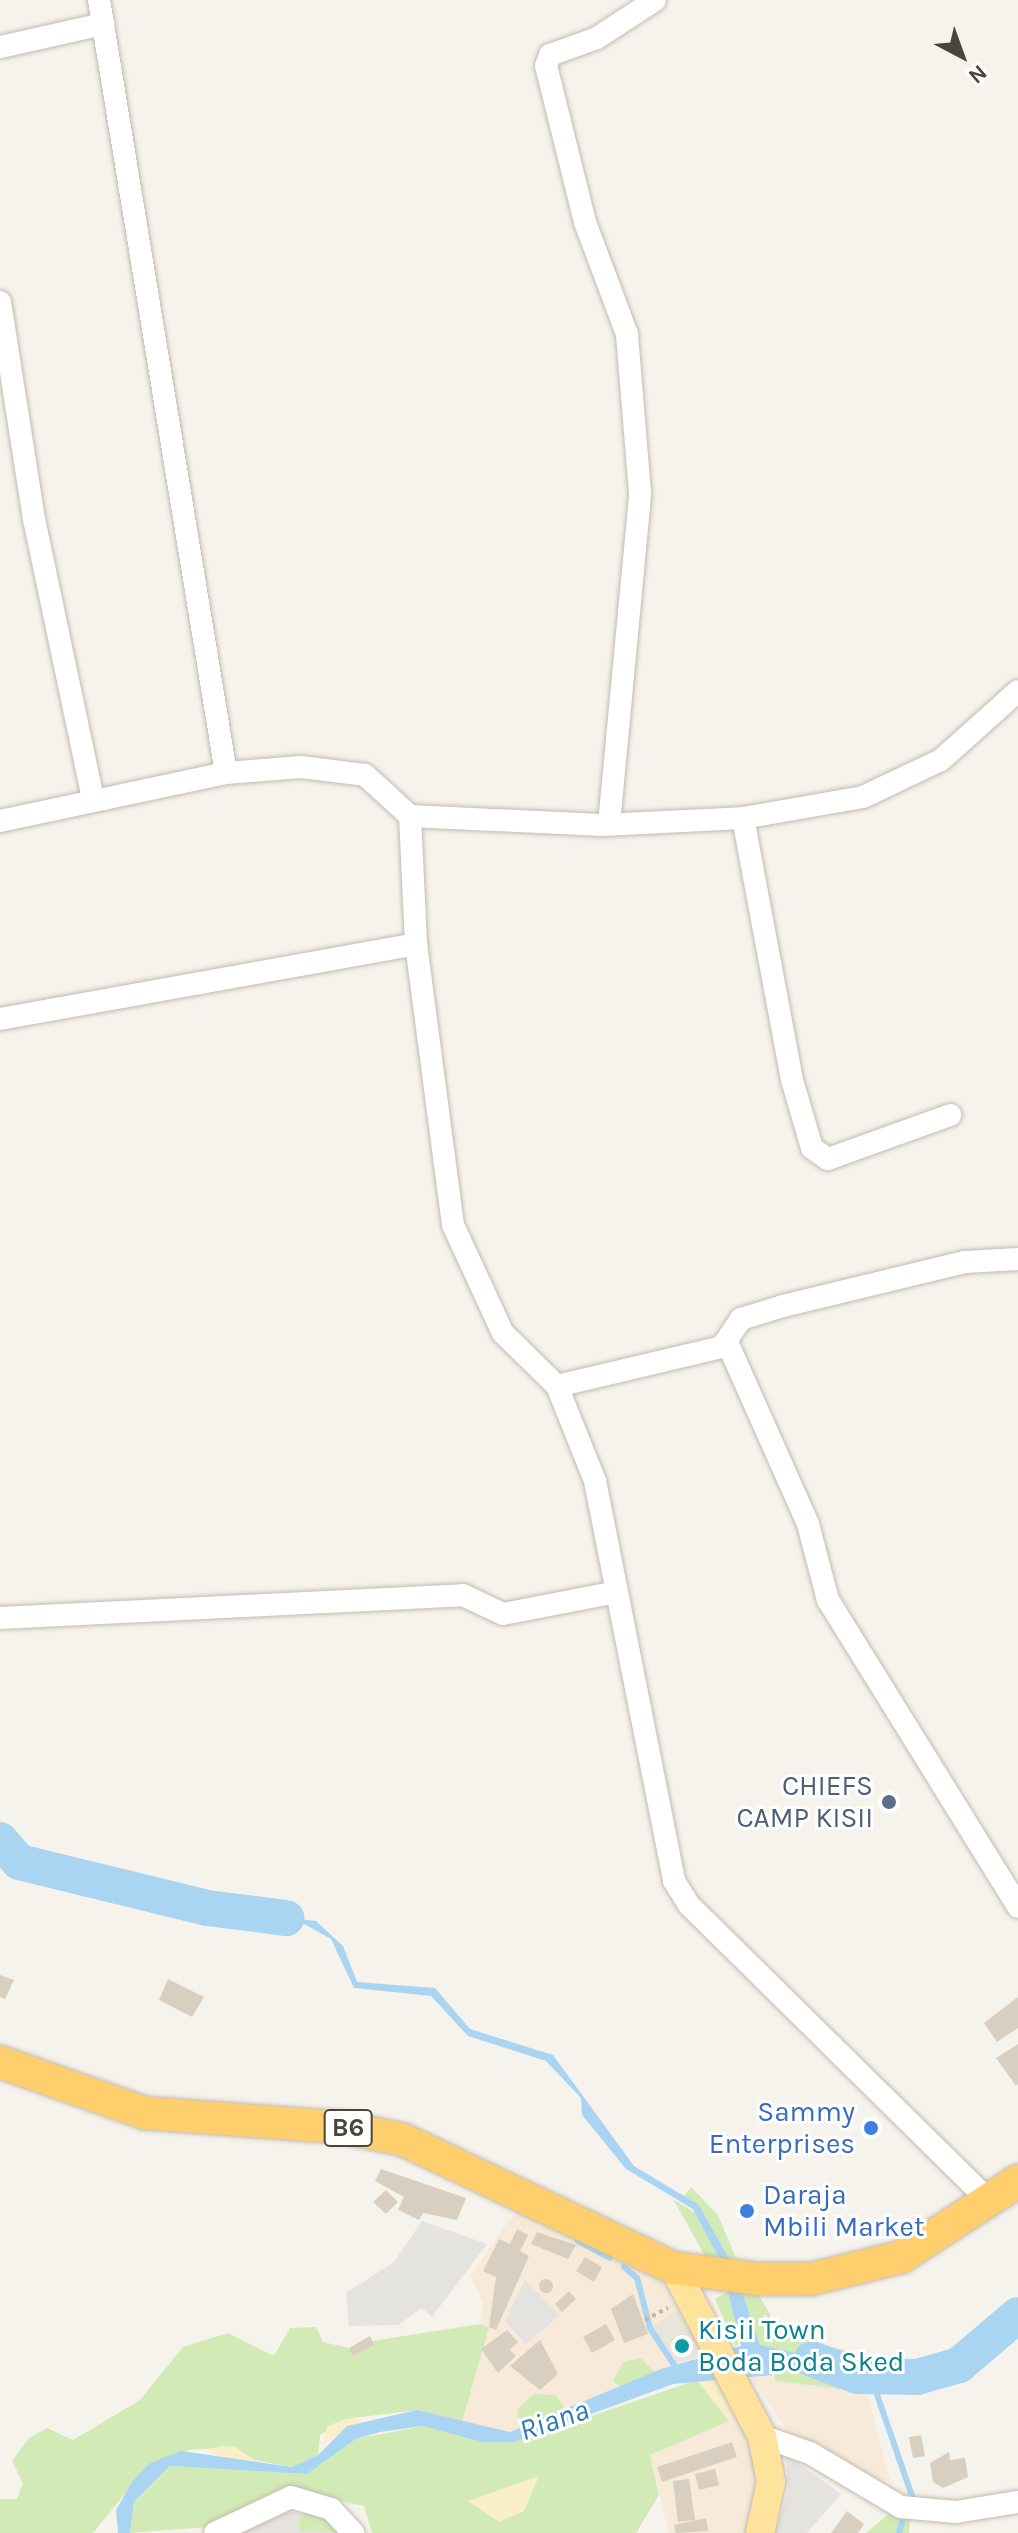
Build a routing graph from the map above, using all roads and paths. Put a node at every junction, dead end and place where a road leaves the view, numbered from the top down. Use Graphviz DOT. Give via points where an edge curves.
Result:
graph roads {
  1 [pos="99,0"];
  2 [pos="655,0"];
  3 [pos="103,24"];
  4 [pos="0,47"];
  5 [pos="0,302"];
  6 [pos="1018,691"];
  7 [pos="226,773"];
  8 [pos="93,800"];
  9 [pos="410,816"];
  10 [pos="743,818"];
  11 [pos="0,821"];
  12 [pos="609,824"];
  13 [pos="416,944"];
  14 [pos="0,1019"];
  15 [pos="950,1115"];
  16 [pos="1018,1259"];
  17 [pos="727,1342"];
  18 [pos="557,1386"];
  19 [pos="617,1592"];
  20 [pos="0,1618"];
  21 [pos="1018,1907"];
  22 [pos="0,2062"];
  23 [pos="1018,2181"];
  24 [pos="991,2203"];
  25 [pos="674,2268"];
  26 [pos="762,2436"];
  27 [pos="1018,2502"];
  28 [pos="976,2510"];
  29 [pos="215,2533"];
  30 [pos="353,2533"];
  31 [pos="760,2533"];
  32 [pos="975,2533"];
  1 -- 3 [label="street"];
  2 -- 12 [label="street" via="597,38 550,55 546,66 585,222 628,350 640,493"];
  3 -- 4 [label="street"];
  3 -- 7 [label="street"];
  5 -- 8 [label="street" via="34,519"];
  6 -- 10 [label="street" via="941,760 863,797"];
  7 -- 8 [label="street"];
  7 -- 9 [label="street" via="301,767 365,775"];
  8 -- 11 [label="street"];
  9 -- 12 [label="street"];
  9 -- 13 [label="street"];
  10 -- 12 [label="street"];
  10 -- 15 [label="street" via="792,1080 812,1148 819,1157 836,1157"];
  13 -- 14 [label="street"];
  13 -- 18 [label="street" via="453,1225 503,1333"];
  16 -- 17 [label="street" via="965,1262 783,1306 741,1319"];
  17 -- 18 [label="street"];
  17 -- 21 [label="street" via="808,1524 828,1600"];
  18 -- 19 [label="street" via="595,1481"];
  19 -- 20 [label="street" via="503,1614 463,1595"];
  19 -- 24 [label="street" via="674,1881 689,1905"];
  22 -- 25 [label="highway, B6" via="145,2113 347,2128 404,2140"];
  23 -- 24 [label="highway, B6"];
  24 -- 25 [label="highway, B6" via="939,2237 866,2268 759,2279"];
  25 -- 26 [label="main road"];
  26 -- 28 [label="street" via="810,2453 901,2507"];
  26 -- 31 [label="main road" via="771,2482"];
  27 -- 28 [label="street"];
  28 -- 32 [label="street"];
  29 -- 30 [label="street" via="291,2497 331,2509"];
}
